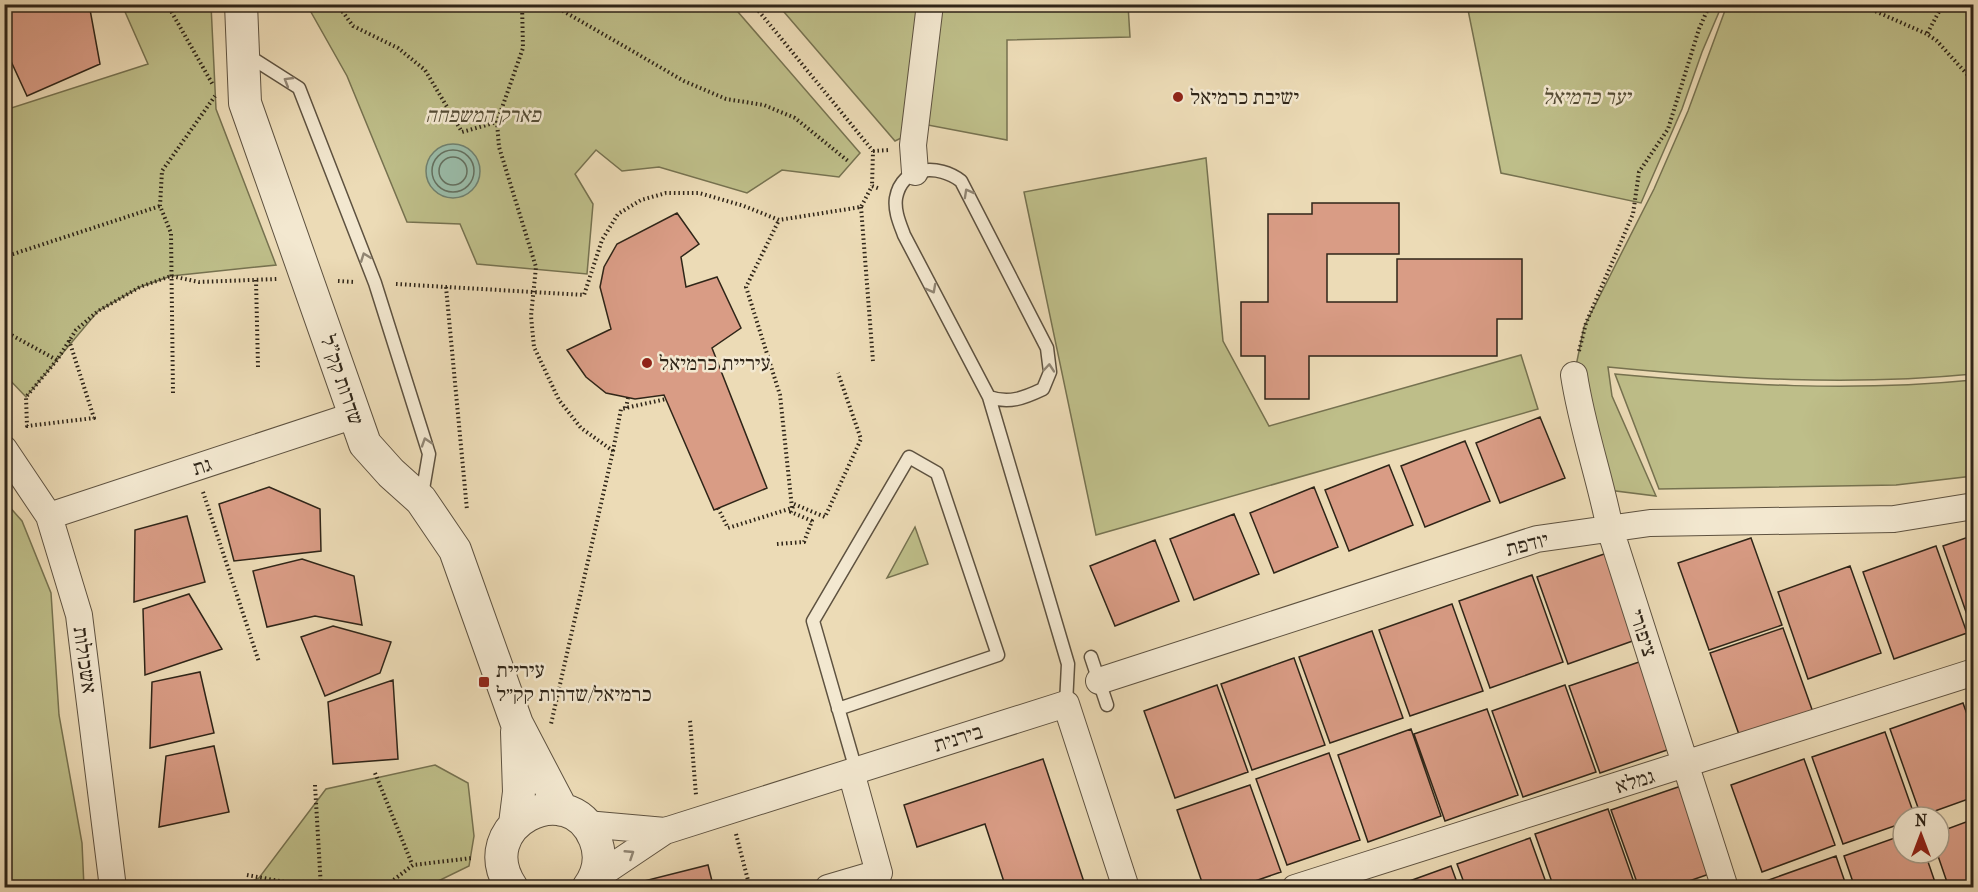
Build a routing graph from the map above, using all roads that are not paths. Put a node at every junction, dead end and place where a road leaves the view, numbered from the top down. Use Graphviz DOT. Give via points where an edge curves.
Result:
graph roads {
  1 [pos="241,4"];
  2 [pos="930,4"];
  3 [pos="244,54"];
  4 [pos="915,172"];
  5 [pos="1574,375"];
  6 [pos="989,397"];
  7 [pos="355,415"];
  8 [pos="4,449"];
  9 [pos="421,500"];
  10 [pos="1974,506"];
  11 [pos="49,516"];
  12 [pos="1610,529"];
  13 [pos="1974,672"];
  14 [pos="1099,681"];
  15 [pos="1066,704"];
  16 [pos="838,709"];
  17 [pos="516,724"];
  18 [pos="1686,765"];
  19 [pos="854,771"];
  20 [pos="574,817"];
  21 [pos="515,824"];
  22 [pos="665,831"];
  23 [pos="881,880"];
  24 [pos="592,883"];
  25 [pos="113,888"];
  26 [pos="512,888"];
  27 [pos="828,888"];
  28 [pos="1126,888"];
  29 [pos="1295,888"];
  30 [pos="1725,888"];
  1 -- 3 [label="street, שדרות קק\"ל"];
  2 -- 4 [label="street" via="913,145"];
  3 -- 7 [label="street, שדרות קק\"ל" via="245,103"];
  9 -- 3 [label="lane, one-way" via="429,454 375,283 299,87"];
  4 -- 6 [label="lane, one-way" via="905,180 896,197 904,235"];
  6 -- 4 [label="lane, one-way" via="1001,401 1025,398 1043,389 1050,372 1047,348 960,181 938,170"];
  5 -- 12 [label="street, ציפורי" via="1581,420 1603,490"];
  6 -- 15 [label="lane" via="1068,664"];
  7 -- 9 [label="street, שדרות קק\"ל" via="365,444"];
  7 -- 11 [label="street, גת"];
  8 -- 11 [label="street, אשכולות"];
  9 -- 17 [label="street, שדרות קק\"ל" via="455,550"];
  10 -- 12 [label="street, יודפת" via="1894,519 1650,523"];
  11 -- 25 [label="street, אשכולות" via="79,615"];
  12 -- 14 [label="street, יודפת" via="1537,538"];
  12 -- 18 [label="street, ציפורי"];
  13 -- 18 [label="street, גמלא"];
  15 -- 19 [label="street, בירנית"];
  15 -- 28 [label="street"];
  16 -- 16 [label="lane" via="998,655 937,473 909,457 813,621"];
  16 -- 19 [label="lane"];
  17 -- 20 [label="street"];
  17 -- 21 [label="street" via="519,792"];
  18 -- 29 [label="street, גמלא"];
  18 -- 30 [label="street, ציפורי"];
  19 -- 22 [label="street, בירנית"];
  19 -- 23 [label="street"];
  20 -- 21 [label="street" via="542,809"];
  20 -- 22 [label="street, בירנית"];
  20 -- 24 [label="street" via="598,845 599,858"];
  21 -- 26 [label="street" via="502,850 502,865"];
  24 -- 22 [label="street, בירנית, one-way"];
  23 -- 27 [label="street"];
}
